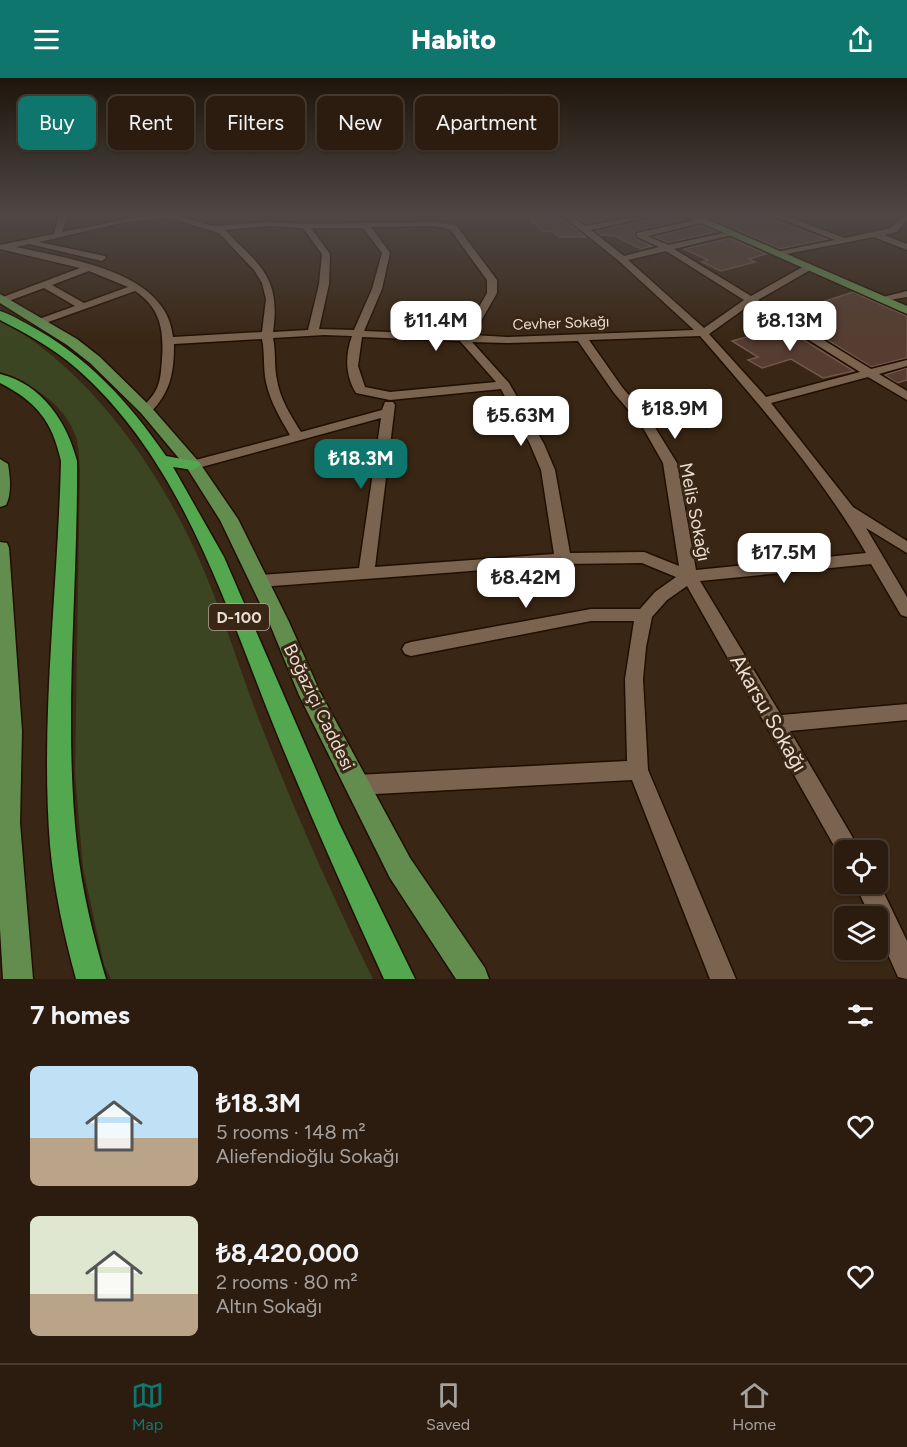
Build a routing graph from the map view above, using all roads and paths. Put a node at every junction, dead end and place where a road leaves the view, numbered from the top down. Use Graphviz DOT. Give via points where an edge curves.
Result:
graph roads {
  1 [pos="42,258"];
  2 [pos="248,258"];
  3 [pos="326,258"];
  4 [pos="385,258"];
  5 [pos="476,258"];
  6 [pos="620,258"];
  7 [pos="629,258"];
  8 [pos="683,258"];
  9 [pos="786,258"];
  10 [pos="622,260"];
  11 [pos="808,267"];
  12 [pos="87,269"];
  13 [pos="45,285"];
  14 [pos="137,287"];
  15 [pos="907,294"];
  16 [pos="884,298"];
  17 [pos="751,300"];
  18 [pos="1,304"];
  19 [pos="82,306"];
  20 [pos="907,310"];
  21 [pos="40,322"];
  22 [pos="313,333"];
  23 [pos="357,333"];
  24 [pos="703,333"];
  25 [pos="267,336"];
  26 [pos="582,338"];
  27 [pos="168,340"];
  28 [pos="465,340"];
  29 [pos="907,363"];
  30 [pos="868,373"];
  31 [pos="0,378"];
  32 [pos="505,385"];
  33 [pos="390,396"];
  34 [pos="907,396"];
  35 [pos="764,401"];
  36 [pos="146,410"];
  37 [pos="388,412"];
  38 [pos="297,436"];
  39 [pos="162,460"];
  40 [pos="193,465"];
  41 [pos="1,473"];
  42 [pos="0,501"];
  43 [pos="848,510"];
  44 [pos="907,531"];
  45 [pos="891,538"];
  46 [pos="0,548"];
  47 [pos="907,548"];
  48 [pos="875,558"];
  49 [pos="563,559"];
  50 [pos="366,573"];
  51 [pos="689,576"];
  52 [pos="260,581"];
  53 [pos="900,584"];
  54 [pos="907,611"];
  55 [pos="645,615"];
  56 [pos="411,649"];
  57 [pos="907,712"];
  58 [pos="776,724"];
  59 [pos="638,770"];
  60 [pos="357,785"];
  61 [pos="3,824"];
  62 [pos="843,840"];
  63 [pos="872,894"];
  64 [pos="7,936"];
  65 [pos="907,968"];
  66 [pos="18,979"];
  67 [pos="91,979"];
  68 [pos="400,979"];
  69 [pos="474,979"];
  70 [pos="723,979"];
  1 -- 12 [label="street"];
  2 -- 25 [label="street" via="267,283 271,312"];
  3 -- 22 [label="street"];
  4 -- 23 [label="street" via="376,291"];
  5 -- 28 [label="street" via="492,280 492,293"];
  6 -- 10 [label="street"];
  7 -- 10 [label="street"];
  8 -- 17 [label="street"];
  9 -- 11 [label="main road"];
  10 -- 24 [label="street"];
  11 -- 16 [label="main road"];
  11 -- 17 [label="street"];
  12 -- 13 [label="street"];
  12 -- 14 [label="street"];
  13 -- 18 [label="street"];
  13 -- 19 [label="street"];
  14 -- 19 [label="street"];
  14 -- 27 [label="street" via="155,302 165,318"];
  15 -- 16 [label="street"];
  16 -- 20 [label="main road"];
  17 -- 24 [label="street"];
  17 -- 30 [label="street"];
  18 -- 21 [label="main road, Boğaziçi Caddesi"];
  18 -- 39 [label="highway, D-100" via="79,364 120,406"];
  19 -- 21 [label="street"];
  21 -- 36 [label="main road, Boğaziçi Caddesi" via="95,360"];
  22 -- 23 [label="street, Cevher Sokağı"];
  22 -- 25 [label="street, Cevher Sokağı"];
  23 -- 28 [label="street, Cevher Sokağı"];
  23 -- 33 [label="street" via="353,378 360,390"];
  24 -- 26 [label="street, Cevher Sokağı"];
  24 -- 35 [label="street"];
  25 -- 27 [label="street, Cevher Sokağı"];
  25 -- 38 [label="street" via="271,380 279,405"];
  26 -- 28 [label="street, Cevher Sokağı"];
  26 -- 51 [label="street, Melis Sokağı" via="670,463"];
  27 -- 36 [label="street" via="165,384 159,398"];
  28 -- 32 [label="street"];
  29 -- 30 [label="street"];
  30 -- 34 [label="street"];
  30 -- 35 [label="street"];
  31 -- 67 [label="highway" via="40,401 66,444 69,461 62,828 70,895"];
  32 -- 33 [label="street"];
  32 -- 49 [label="street" via="548,470"];
  33 -- 37 [label="street"];
  35 -- 43 [label="street"];
  36 -- 40 [label="main road, Boğaziçi Caddesi"];
  37 -- 38 [label="street"];
  37 -- 50 [label="street"];
  38 -- 40 [label="street"];
  39 -- 40 [label="highway"];
  39 -- 68 [label="highway, D-100" via="215,557 330,832"];
  40 -- 52 [label="main road, Boğaziçi Caddesi" via="229,519"];
  41 -- 42 [label="main road"];
  43 -- 45 [label="street"];
  43 -- 48 [label="street"];
  44 -- 45 [label="street"];
  45 -- 47 [label="street"];
  46 -- 61 [label="main road" via="10,731"];
  48 -- 51 [label="street"];
  48 -- 53 [label="street"];
  49 -- 50 [label="street"];
  49 -- 51 [label="street" via="644,557"];
  50 -- 52 [label="street"];
  51 -- 55 [label="street" via="661,596"];
  51 -- 58 [label="street, Akarsu Sokağı"];
  52 -- 60 [label="main road, Boğaziçi Caddesi" via="310,695"];
  53 -- 54 [label="street"];
  55 -- 56 [label="street" via="591,615"];
  55 -- 59 [label="street" via="634,680"];
  57 -- 58 [label="street"];
  58 -- 62 [label="street, Akarsu Sokağı"];
  59 -- 60 [label="street"];
  59 -- 70 [label="street"];
  60 -- 69 [label="main road, Boğaziçi Caddesi" via="400,868"];
  61 -- 64 [label="main road"];
  63 -- 65 [label="street"];
  64 -- 66 [label="main road"];
}
